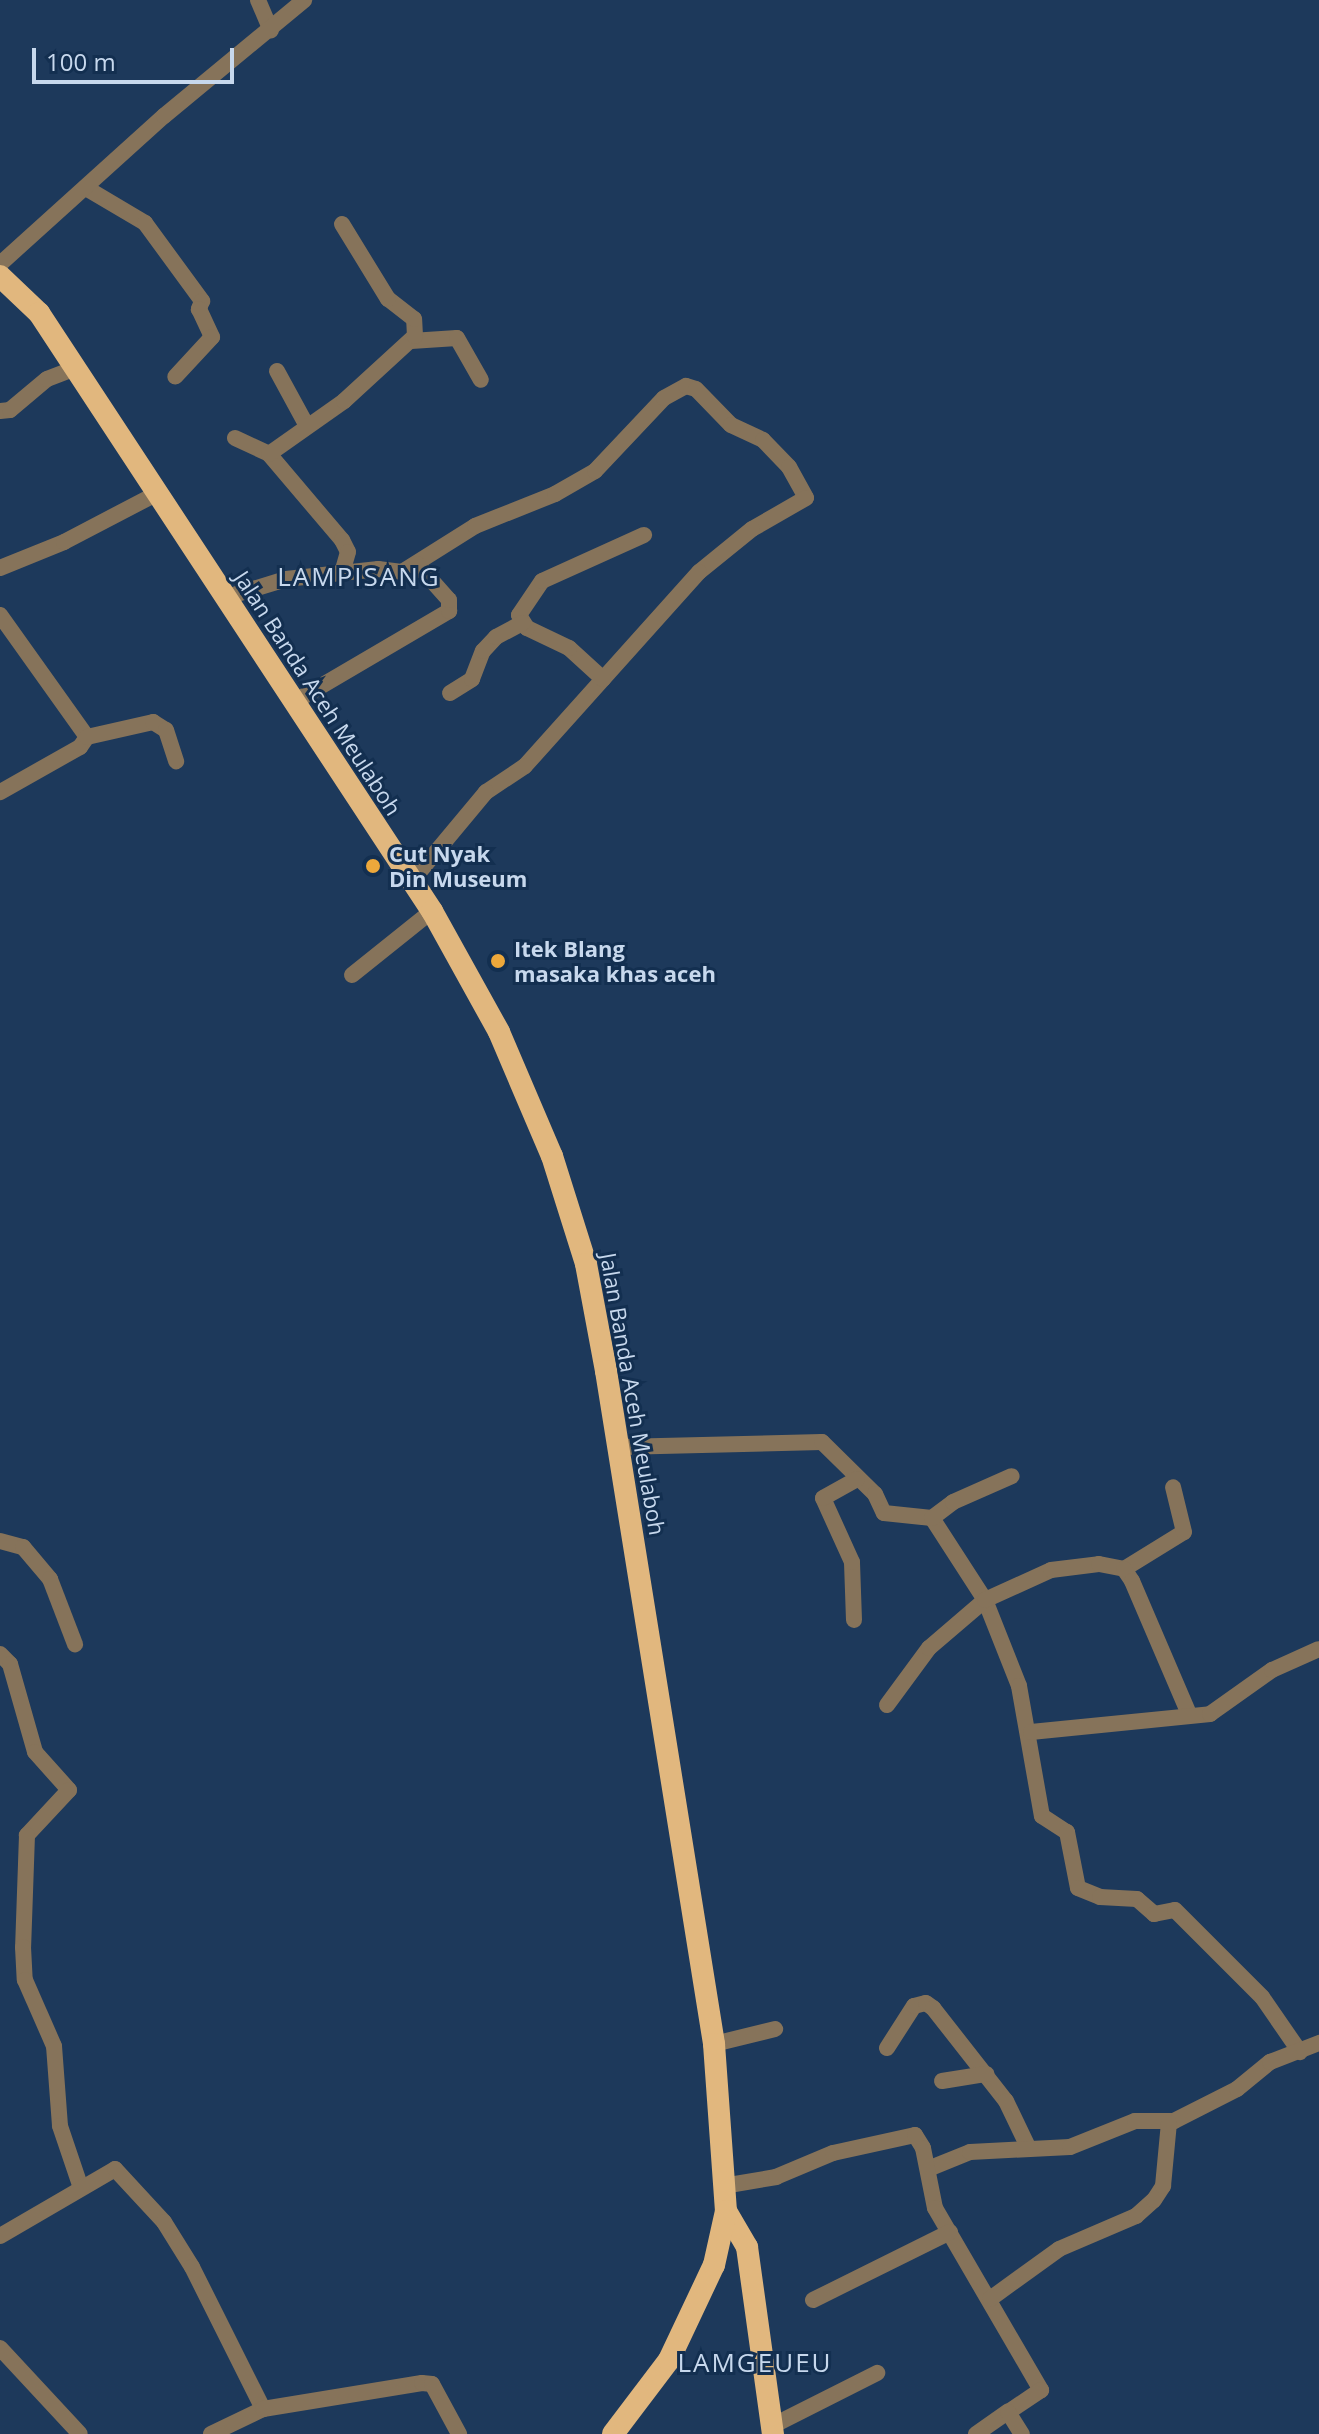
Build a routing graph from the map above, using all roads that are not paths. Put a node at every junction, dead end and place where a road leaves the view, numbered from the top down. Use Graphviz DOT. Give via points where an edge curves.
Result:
graph roads {
  1 [pos="258,0"];
  2 [pos="304,0"];
  3 [pos="271,30"];
  4 [pos="86,188"];
  5 [pos="342,224"];
  6 [pos="0,264"];
  7 [pos="0,276"];
  8 [pos="411,341"];
  9 [pos="75,368"];
  10 [pos="277,371"];
  11 [pos="175,377"];
  12 [pos="481,380"];
  13 [pos="0,411"];
  14 [pos="307,426"];
  15 [pos="235,438"];
  16 [pos="269,454"];
  17 [pos="156,494"];
  18 [pos="644,535"];
  19 [pos="417,564"];
  20 [pos="0,568"];
  21 [pos="342,573"];
  22 [pos="224,598"];
  23 [pos="0,615"];
  24 [pos="522,623"];
  25 [pos="603,679"];
  26 [pos="450,693"];
  27 [pos="294,702"];
  28 [pos="87,737"];
  29 [pos="176,761"];
  30 [pos="0,792"];
  31 [pos="411,882"];
  32 [pos="432,911"];
  33 [pos="352,975"];
  34 [pos="619,1447"];
  35 [pos="1012,1476"];
  36 [pos="857,1479"];
  37 [pos="1173,1487"];
  38 [pos="932,1518"];
  39 [pos="0,1541"];
  40 [pos="1124,1569"];
  41 [pos="985,1600"];
  42 [pos="854,1620"];
  43 [pos="75,1644"];
  44 [pos="1319,1649"];
  45 [pos="0,1654"];
  46 [pos="887,1705"];
  47 [pos="1189,1714"];
  48 [pos="1031,1732"];
  49 [pos="775,2029"];
  50 [pos="1319,2043"];
  51 [pos="714,2044"];
  52 [pos="887,2048"];
  53 [pos="1300,2052"];
  54 [pos="986,2074"];
  55 [pos="942,2081"];
  56 [pos="1169,2123"];
  57 [pos="1029,2149"];
  58 [pos="928,2169"];
  59 [pos="80,2185"];
  60 [pos="723,2186"];
  61 [pos="726,2211"];
  62 [pos="950,2232"];
  63 [pos="0,2236"];
  64 [pos="990,2299"];
  65 [pos="813,2300"];
  66 [pos="3,2354"];
  67 [pos="877,2373"];
  68 [pos="263,2409"];
  69 [pos="1008,2412"];
  70 [pos="773,2430"];
  71 [pos="69,2431"];
  72 [pos="211,2434"];
  73 [pos="459,2434"];
  74 [pos="613,2434"];
  75 [pos="976,2434"];
  76 [pos="1022,2434"];
  1 -- 3 [label="street"];
  2 -- 3 [label="street"];
  3 -- 4 [label="street" via="164,116"];
  4 -- 6 [label="street"];
  4 -- 11 [label="street" via="145,223 202,301 199,309 212,337"];
  5 -- 8 [label="street" via="388,299 414,319 417,330"];
  7 -- 9 [label="highway, Jalan Banda Aceh Meulaboh" via="39,313"];
  8 -- 12 [label="street" via="457,338"];
  8 -- 14 [label="street" via="344,401"];
  9 -- 13 [label="street" via="37,386 10,410"];
  9 -- 17 [label="highway, Jalan Banda Aceh Meulaboh"];
  10 -- 14 [label="street"];
  14 -- 16 [label="street"];
  15 -- 16 [label="street"];
  16 -- 21 [label="street" via="346,545"];
  17 -- 20 [label="street"];
  17 -- 22 [label="highway, Jalan Banda Aceh Meulaboh"];
  18 -- 24 [label="street" via="542,581 519,615"];
  19 -- 21 [label="street" via="394,574 378,569"];
  19 -- 25 [label="street" via="475,526 555,494 595,471 664,398 680,387 696,389 731,425 778,452 806,498 722,552"];
  19 -- 27 [label="street" via="451,604 446,614"];
  21 -- 22 [label="street" via="286,579"];
  22 -- 27 [label="highway, Jalan Banda Aceh Meulaboh"];
  23 -- 28 [label="street"];
  24 -- 25 [label="street" via="569,648"];
  24 -- 26 [label="street" via="496,637 483,651 472,679"];
  25 -- 31 [label="street" via="525,766 486,792"];
  27 -- 31 [label="highway, Jalan Banda Aceh Meulaboh"];
  28 -- 29 [label="street" via="153,722 166,730"];
  28 -- 30 [label="street" via="80,747"];
  31 -- 32 [label="highway, Jalan Banda Aceh Meulaboh"];
  32 -- 33 [label="street"];
  32 -- 34 [label="highway, Jalan Banda Aceh Meulaboh" via="499,1032 552,1156 586,1264"];
  34 -- 36 [label="street" via="822,1442"];
  34 -- 51 [label="highway, Jalan Banda Aceh Meulaboh"];
  35 -- 38 [label="street" via="953,1502"];
  36 -- 38 [label="street" via="888,1516"];
  36 -- 42 [label="street" via="823,1498 852,1562"];
  37 -- 40 [label="street" via="1184,1532"];
  38 -- 41 [label="street"];
  39 -- 43 [label="street" via="23,1547 50,1579"];
  40 -- 41 [label="street" via="1065,1566"];
  40 -- 47 [label="street" via="1149,1610"];
  41 -- 46 [label="street" via="929,1648"];
  41 -- 48 [label="street"];
  44 -- 47 [label="street" via="1272,1670 1216,1712"];
  45 -- 59 [label="street" via="10,1664 35,1752 69,1790 27,1835 23,1947 25,1980 54,2046 60,2126"];
  47 -- 48 [label="street"];
  48 -- 53 [label="street" via="1042,1816 1067,1832 1081,1892 1137,1899 1154,1914 1175,1910 1262,1997"];
  49 -- 51 [label="street"];
  50 -- 53 [label="street"];
  51 -- 60 [label="highway, Jalan Banda Aceh Meulaboh"];
  52 -- 54 [label="street" via="914,2006 926,2003"];
  53 -- 56 [label="street" via="1270,2062 1226,2096"];
  54 -- 55 [label="street"];
  54 -- 57 [label="street"];
  56 -- 57 [label="street" via="1135,2121 1075,2146"];
  56 -- 64 [label="street" via="1163,2186 1154,2200 1136,2216 1059,2249"];
  57 -- 58 [label="street" via="970,2152"];
  58 -- 60 [label="street" via="919,2139 909,2134 833,2153 776,2177"];
  58 -- 62 [label="street" via="932,2200"];
  59 -- 63 [label="street"];
  59 -- 68 [label="street" via="115,2169 164,2222 228,2332"];
  60 -- 61 [label="highway, Jalan Banda Aceh Meulaboh"];
  61 -- 70 [label="highway, Jalan Banda Aceh Meulaboh" via="747,2247"];
  61 -- 74 [label="highway" via="714,2265 669,2360"];
  62 -- 64 [label="street"];
  62 -- 65 [label="street"];
  64 -- 69 [label="street" via="1041,2390"];
  66 -- 71 [label="street"];
  67 -- 70 [label="street"];
  68 -- 72 [label="street"];
  68 -- 73 [label="street" via="432,2384"];
  69 -- 75 [label="street"];
  69 -- 76 [label="street"];
}
